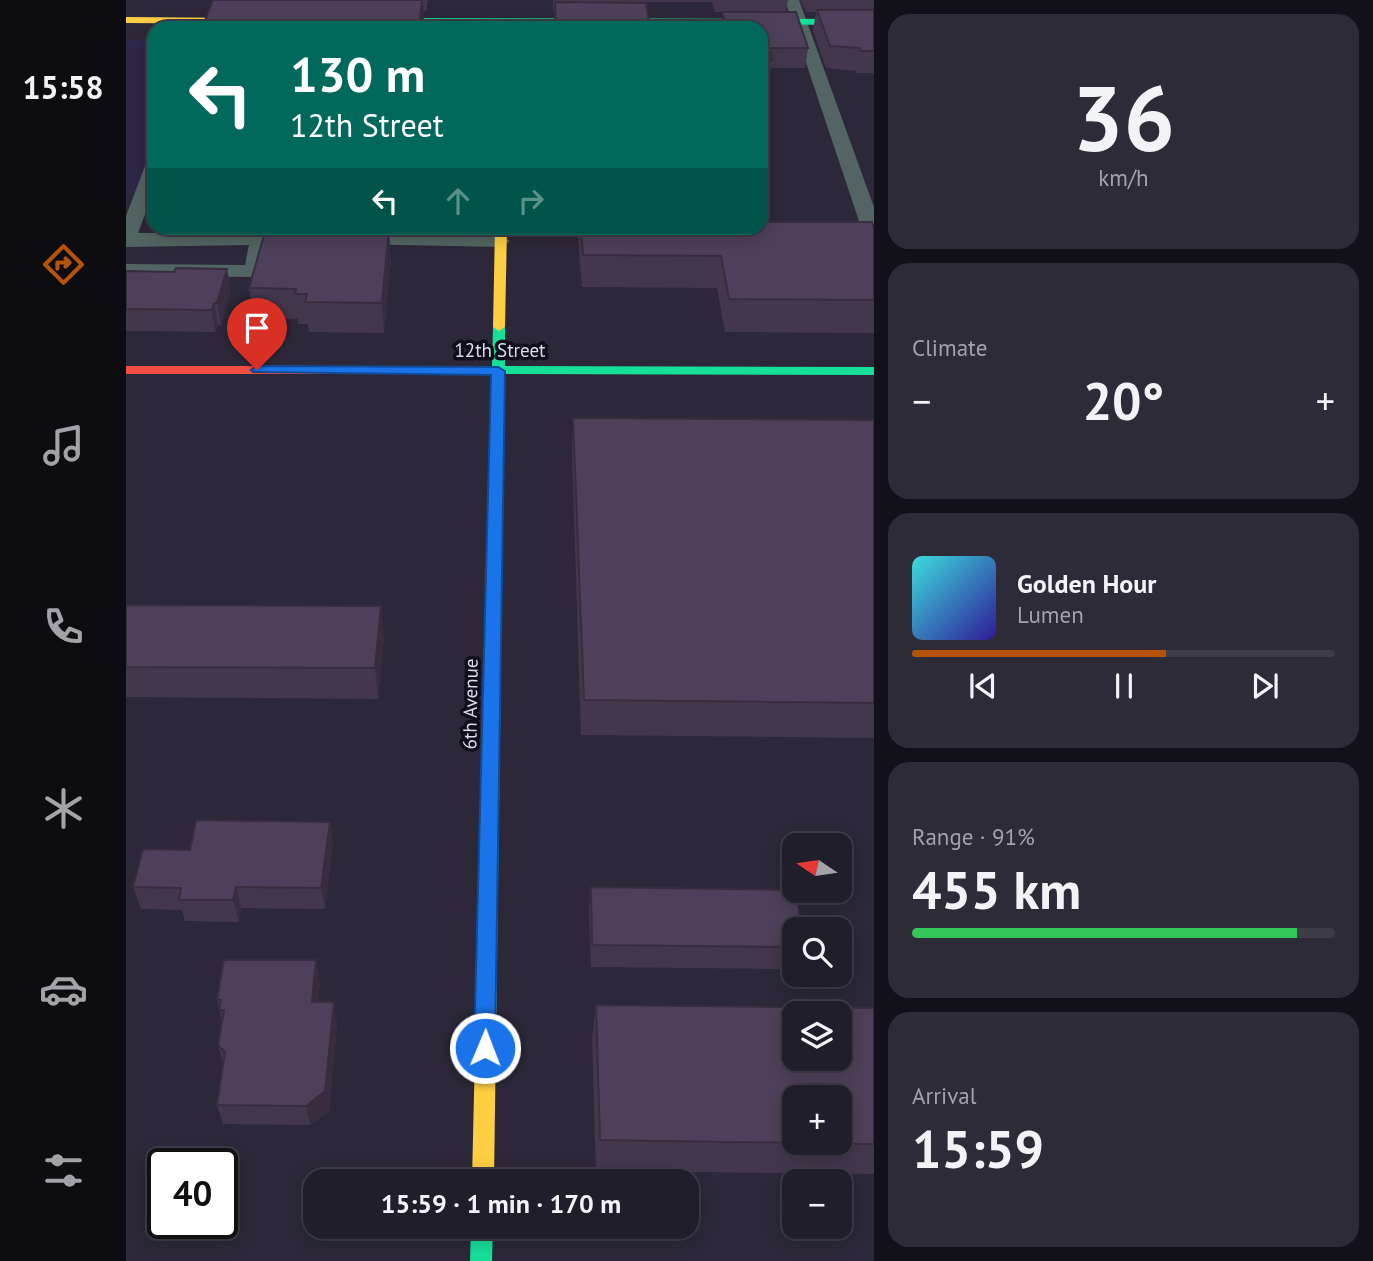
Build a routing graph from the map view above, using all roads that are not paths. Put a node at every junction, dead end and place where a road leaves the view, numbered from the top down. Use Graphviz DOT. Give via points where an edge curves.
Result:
graph roads {
  1 [pos="792,0"];
  2 [pos="215,2"];
  3 [pos="504,4"];
  4 [pos="126,20"];
  5 [pos="147,21"];
  6 [pos="208,21"];
  7 [pos="504,21"];
  8 [pos="768,22"];
  9 [pos="800,22"];
  10 [pos="874,22"];
  11 [pos="147,184"];
  12 [pos="474,235"];
  13 [pos="501,235"];
  14 [pos="260,239"];
  15 [pos="313,239"];
  16 [pos="874,239"];
  17 [pos="126,240"];
  18 [pos="340,240"];
  19 [pos="126,271"];
  20 [pos="126,370"];
  21 [pos="498,371"];
  22 [pos="874,371"];
  23 [pos="482,1169"];
  24 [pos="482,1239"];
  25 [pos="481,1261"];
  1 -- 9 [label="lane"];
  2 -- 6 [label="lane"];
  3 -- 7 [label="street"];
  4 -- 5 [label="street"];
  8 -- 9 [label="street"];
  9 -- 10 [label="street"];
  9 -- 16 [label="lane"];
  11 -- 17 [label="lane"];
  12 -- 18 [label="lane"];
  13 -- 21 [label="street, 6th Avenue"];
  14 -- 15 [label="lane"];
  14 -- 17 [label="lane"];
  14 -- 19 [label="lane" via="254,271"];
  20 -- 21 [label="street, 12th Street"];
  21 -- 22 [label="street, 12th Street"];
  21 -- 23 [label="street, 6th Avenue"];
  24 -- 25 [label="street"];
}
